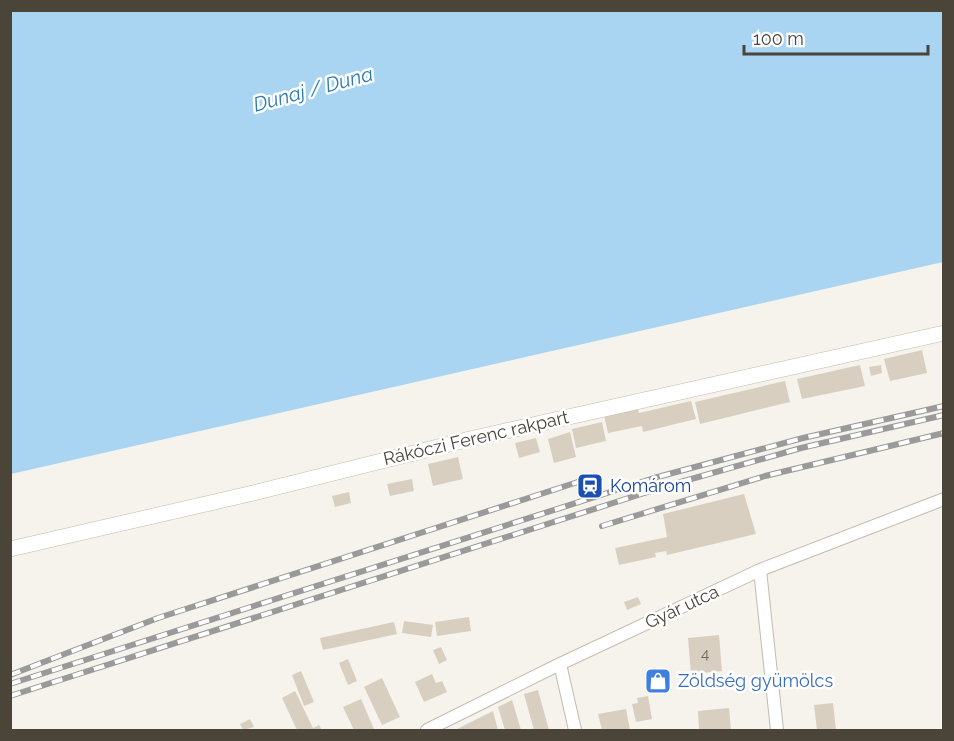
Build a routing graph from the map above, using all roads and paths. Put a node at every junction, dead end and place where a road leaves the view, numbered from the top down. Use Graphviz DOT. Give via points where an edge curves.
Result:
graph roads {
  1 [pos="944,333"];
  2 [pos="944,499"];
  3 [pos="10,549"];
  4 [pos="760,570"];
  5 [pos="560,664"];
  6 [pos="427,730"];
  7 [pos="575,730"];
  8 [pos="777,730"];
  1 -- 3 [label="street, Rákóczi Ferenc rakpart" via="470,439"];
  2 -- 4 [label="street, Gyár utca"];
  4 -- 5 [label="street, Gyár utca"];
  4 -- 8 [label="street"];
  5 -- 6 [label="street, Gyár utca"];
  5 -- 7 [label="street"];
}
